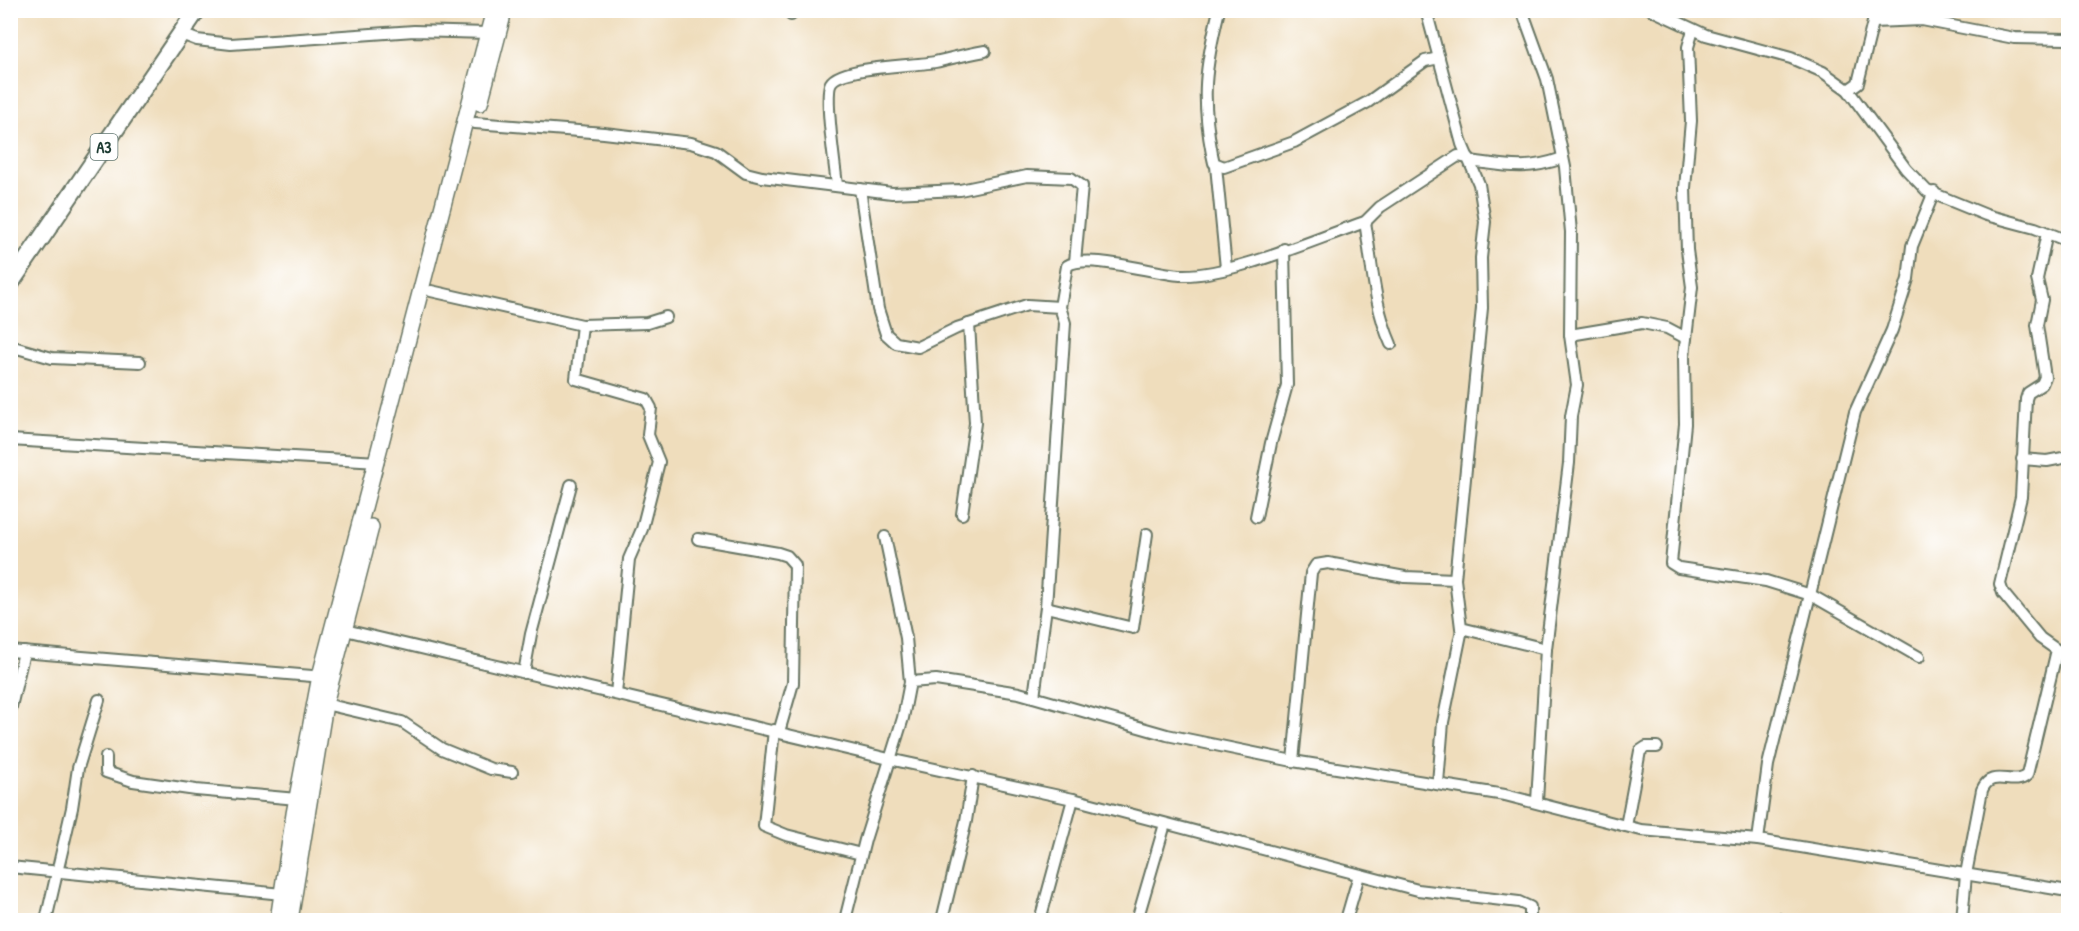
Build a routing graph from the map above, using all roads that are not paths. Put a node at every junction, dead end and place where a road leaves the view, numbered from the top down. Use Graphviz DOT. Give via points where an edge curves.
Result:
graph roads {
  1 [pos="197,10"];
  2 [pos="494,10"];
  3 [pos="504,10"];
  4 [pos="1219,10"];
  5 [pos="1426,10"];
  6 [pos="1522,10"];
  7 [pos="1652,10"];
  8 [pos="1876,10"];
  9 [pos="1873,22"];
  10 [pos="1693,30"];
  11 [pos="488,33"];
  12 [pos="181,34"];
  13 [pos="2068,39"];
  14 [pos="985,51"];
  15 [pos="1439,58"];
  16 [pos="1848,90"];
  17 [pos="475,123"];
  18 [pos="1563,158"];
  19 [pos="1470,159"];
  20 [pos="1216,166"];
  21 [pos="837,186"];
  22 [pos="860,189"];
  23 [pos="1934,192"];
  24 [pos="1365,222"];
  25 [pos="2047,233"];
  26 [pos="2068,241"];
  27 [pos="1278,251"];
  28 [pos="1075,262"];
  29 [pos="1226,268"];
  30 [pos="10,284"];
  31 [pos="431,291"];
  32 [pos="1059,307"];
  33 [pos="666,317"];
  34 [pos="969,324"];
  35 [pos="582,325"];
  36 [pos="1570,335"];
  37 [pos="1686,338"];
  38 [pos="1391,344"];
  39 [pos="10,346"];
  40 [pos="140,362"];
  41 [pos="10,440"];
  42 [pos="383,455"];
  43 [pos="2068,457"];
  44 [pos="2022,459"];
  45 [pos="571,484"];
  46 [pos="962,514"];
  47 [pos="1256,518"];
  48 [pos="1147,534"];
  49 [pos="885,537"];
  50 [pos="698,539"];
  51 [pos="1455,579"];
  52 [pos="1811,595"];
  53 [pos="1046,607"];
  54 [pos="1462,629"];
  55 [pos="345,630"];
  56 [pos="2068,647"];
  57 [pos="1546,649"];
  58 [pos="2057,650"];
  59 [pos="10,651"];
  60 [pos="24,652"];
  61 [pos="1919,657"];
  62 [pos="524,674"];
  63 [pos="326,677"];
  64 [pos="910,682"];
  65 [pos="615,694"];
  66 [pos="1034,697"];
  67 [pos="99,700"];
  68 [pos="325,704"];
  69 [pos="10,711"];
  70 [pos="776,731"];
  71 [pos="1657,747"];
  72 [pos="106,757"];
  73 [pos="889,759"];
  74 [pos="1293,761"];
  75 [pos="512,772"];
  76 [pos="973,777"];
  77 [pos="1438,783"];
  78 [pos="297,799"];
  79 [pos="1073,799"];
  80 [pos="1537,801"];
  81 [pos="1165,824"];
  82 [pos="1626,826"];
  83 [pos="1758,840"];
  84 [pos="861,854"];
  85 [pos="10,867"];
  86 [pos="57,872"];
  87 [pos="1966,874"];
  88 [pos="1359,875"];
  89 [pos="2068,891"];
  90 [pos="282,894"];
  91 [pos="46,921"];
  92 [pos="278,921"];
  93 [pos="290,921"];
  94 [pos="845,921"];
  95 [pos="942,921"];
  96 [pos="1040,921"];
  97 [pos="1137,921"];
  98 [pos="1346,921"];
  99 [pos="1530,921"];
  100 [pos="1962,921"];
  1 -- 12 [label="highway, A3"];
  2 -- 11 [label="main road"];
  3 -- 17 [label="main road"];
  4 -- 20 [label="street" via="1204,96 1204,114"];
  5 -- 15 [label="street"];
  6 -- 18 [label="street" via="1547,79"];
  7 -- 10 [label="street"];
  8 -- 9 [label="street"];
  9 -- 13 [label="street" via="1922,20 2014,38"];
  9 -- 16 [label="street" via="1858,83"];
  10 -- 16 [label="street" via="1807,64"];
  10 -- 37 [label="street" via="1688,47 1691,121 1685,201 1692,287"];
  11 -- 12 [label="street" via="414,31 231,44"];
  11 -- 42 [label="main road"];
  12 -- 30 [label="highway, A3"];
  14 -- 21 [label="street" via="901,67 861,70 834,78 830,103"];
  15 -- 19 [label="street" via="1458,131"];
  15 -- 20 [label="street" via="1425,61 1368,102 1294,142 1224,167"];
  16 -- 23 [label="street" via="1906,169 1927,191"];
  17 -- 21 [label="street" via="691,143 716,151 746,173 780,181"];
  17 -- 31 [label="main road"];
  18 -- 19 [label="street" via="1522,168"];
  18 -- 36 [label="street" via="1571,232"];
  19 -- 24 [label="street" via="1458,156 1380,207"];
  19 -- 51 [label="street" via="1482,195 1485,222 1482,308"];
  20 -- 29 [label="street"];
  21 -- 22 [label="street"];
  22 -- 28 [label="street" via="921,193 960,190 1027,176 1076,179 1082,186"];
  22 -- 34 [label="street" via="878,309 891,340 906,347 918,346"];
  23 -- 25 [label="street" via="1986,215"];
  23 -- 52 [label="street" via="1912,246 1908,279 1892,330 1855,412"];
  24 -- 27 [label="street"];
  24 -- 38 [label="street" via="1376,298"];
  25 -- 26 [label="street"];
  25 -- 44 [label="street" via="2037,279 2042,300 2037,325 2045,377 2026,399"];
  27 -- 29 [label="street"];
  27 -- 47 [label="street" via="1285,281 1287,385"];
  28 -- 29 [label="street" via="1117,264 1181,275"];
  28 -- 32 [label="street" via="1067,266"];
  31 -- 35 [label="street"];
  31 -- 42 [label="main road"];
  32 -- 34 [label="street" via="1027,305"];
  32 -- 53 [label="street" via="1065,323"];
  33 -- 35 [label="street" via="647,323"];
  34 -- 46 [label="street" via="975,423"];
  35 -- 65 [label="street" via="576,379 646,399 651,408 648,435 659,462 650,503 629,559"];
  36 -- 37 [label="street" via="1642,323 1667,328"];
  36 -- 57 [label="street" via="1577,391"];
  37 -- 52 [label="street" via="1685,424 1671,562 1679,568 1766,581"];
  39 -- 40 [label="street" via="52,358"];
  41 -- 42 [label="street"];
  42 -- 55 [label="main road"];
  42 -- 63 [label="main road"];
  43 -- 44 [label="street" via="2047,461"];
  44 -- 58 [label="street" via="2021,497 2000,584 2040,638"];
  45 -- 62 [label="street"];
  48 -- 53 [label="street" via="1133,628"];
  49 -- 64 [label="street" via="906,638"];
  50 -- 70 [label="street" via="778,553 795,565 793,683"];
  51 -- 54 [label="street"];
  51 -- 74 [label="street" via="1405,578 1328,563 1316,565 1311,573"];
  52 -- 61 [label="street"];
  52 -- 83 [label="street" via="1768,765"];
  53 -- 66 [label="street"];
  54 -- 57 [label="street"];
  54 -- 77 [label="street" via="1443,722"];
  55 -- 62 [label="street"];
  55 -- 63 [label="main road"];
  56 -- 58 [label="street"];
  57 -- 80 [label="street"];
  58 -- 87 [label="street" via="2027,775 2021,780 1999,777 1985,782"];
  59 -- 60 [label="street"];
  60 -- 63 [label="street"];
  60 -- 69 [label="street"];
  62 -- 65 [label="street"];
  63 -- 68 [label="main road"];
  63 -- 78 [label="main road"];
  64 -- 66 [label="street" via="936,680"];
  64 -- 73 [label="street"];
  65 -- 70 [label="street"];
  66 -- 74 [label="street" via="1167,735"];
  67 -- 86 [label="street" via="78,768"];
  68 -- 75 [label="street" via="402,722 442,749 491,769"];
  68 -- 93 [label="main road"];
  70 -- 73 [label="street"];
  70 -- 84 [label="street" via="764,826"];
  71 -- 82 [label="street" via="1640,751"];
  72 -- 78 [label="street" via="106,772 133,781"];
  73 -- 76 [label="street"];
  73 -- 84 [label="street"];
  74 -- 77 [label="street"];
  76 -- 79 [label="street"];
  76 -- 95 [label="street"];
  77 -- 80 [label="street"];
  78 -- 90 [label="main road"];
  79 -- 81 [label="street"];
  79 -- 96 [label="street"];
  80 -- 82 [label="street"];
  81 -- 88 [label="street"];
  81 -- 97 [label="street"];
  82 -- 83 [label="street" via="1679,835"];
  83 -- 87 [label="street"];
  84 -- 94 [label="street"];
  85 -- 86 [label="street"];
  86 -- 90 [label="street"];
  86 -- 91 [label="street"];
  87 -- 89 [label="street"];
  87 -- 100 [label="street"];
  88 -- 98 [label="street"];
  88 -- 99 [label="street" via="1418,890 1519,902 1530,907"];
  90 -- 92 [label="main road"];
}
